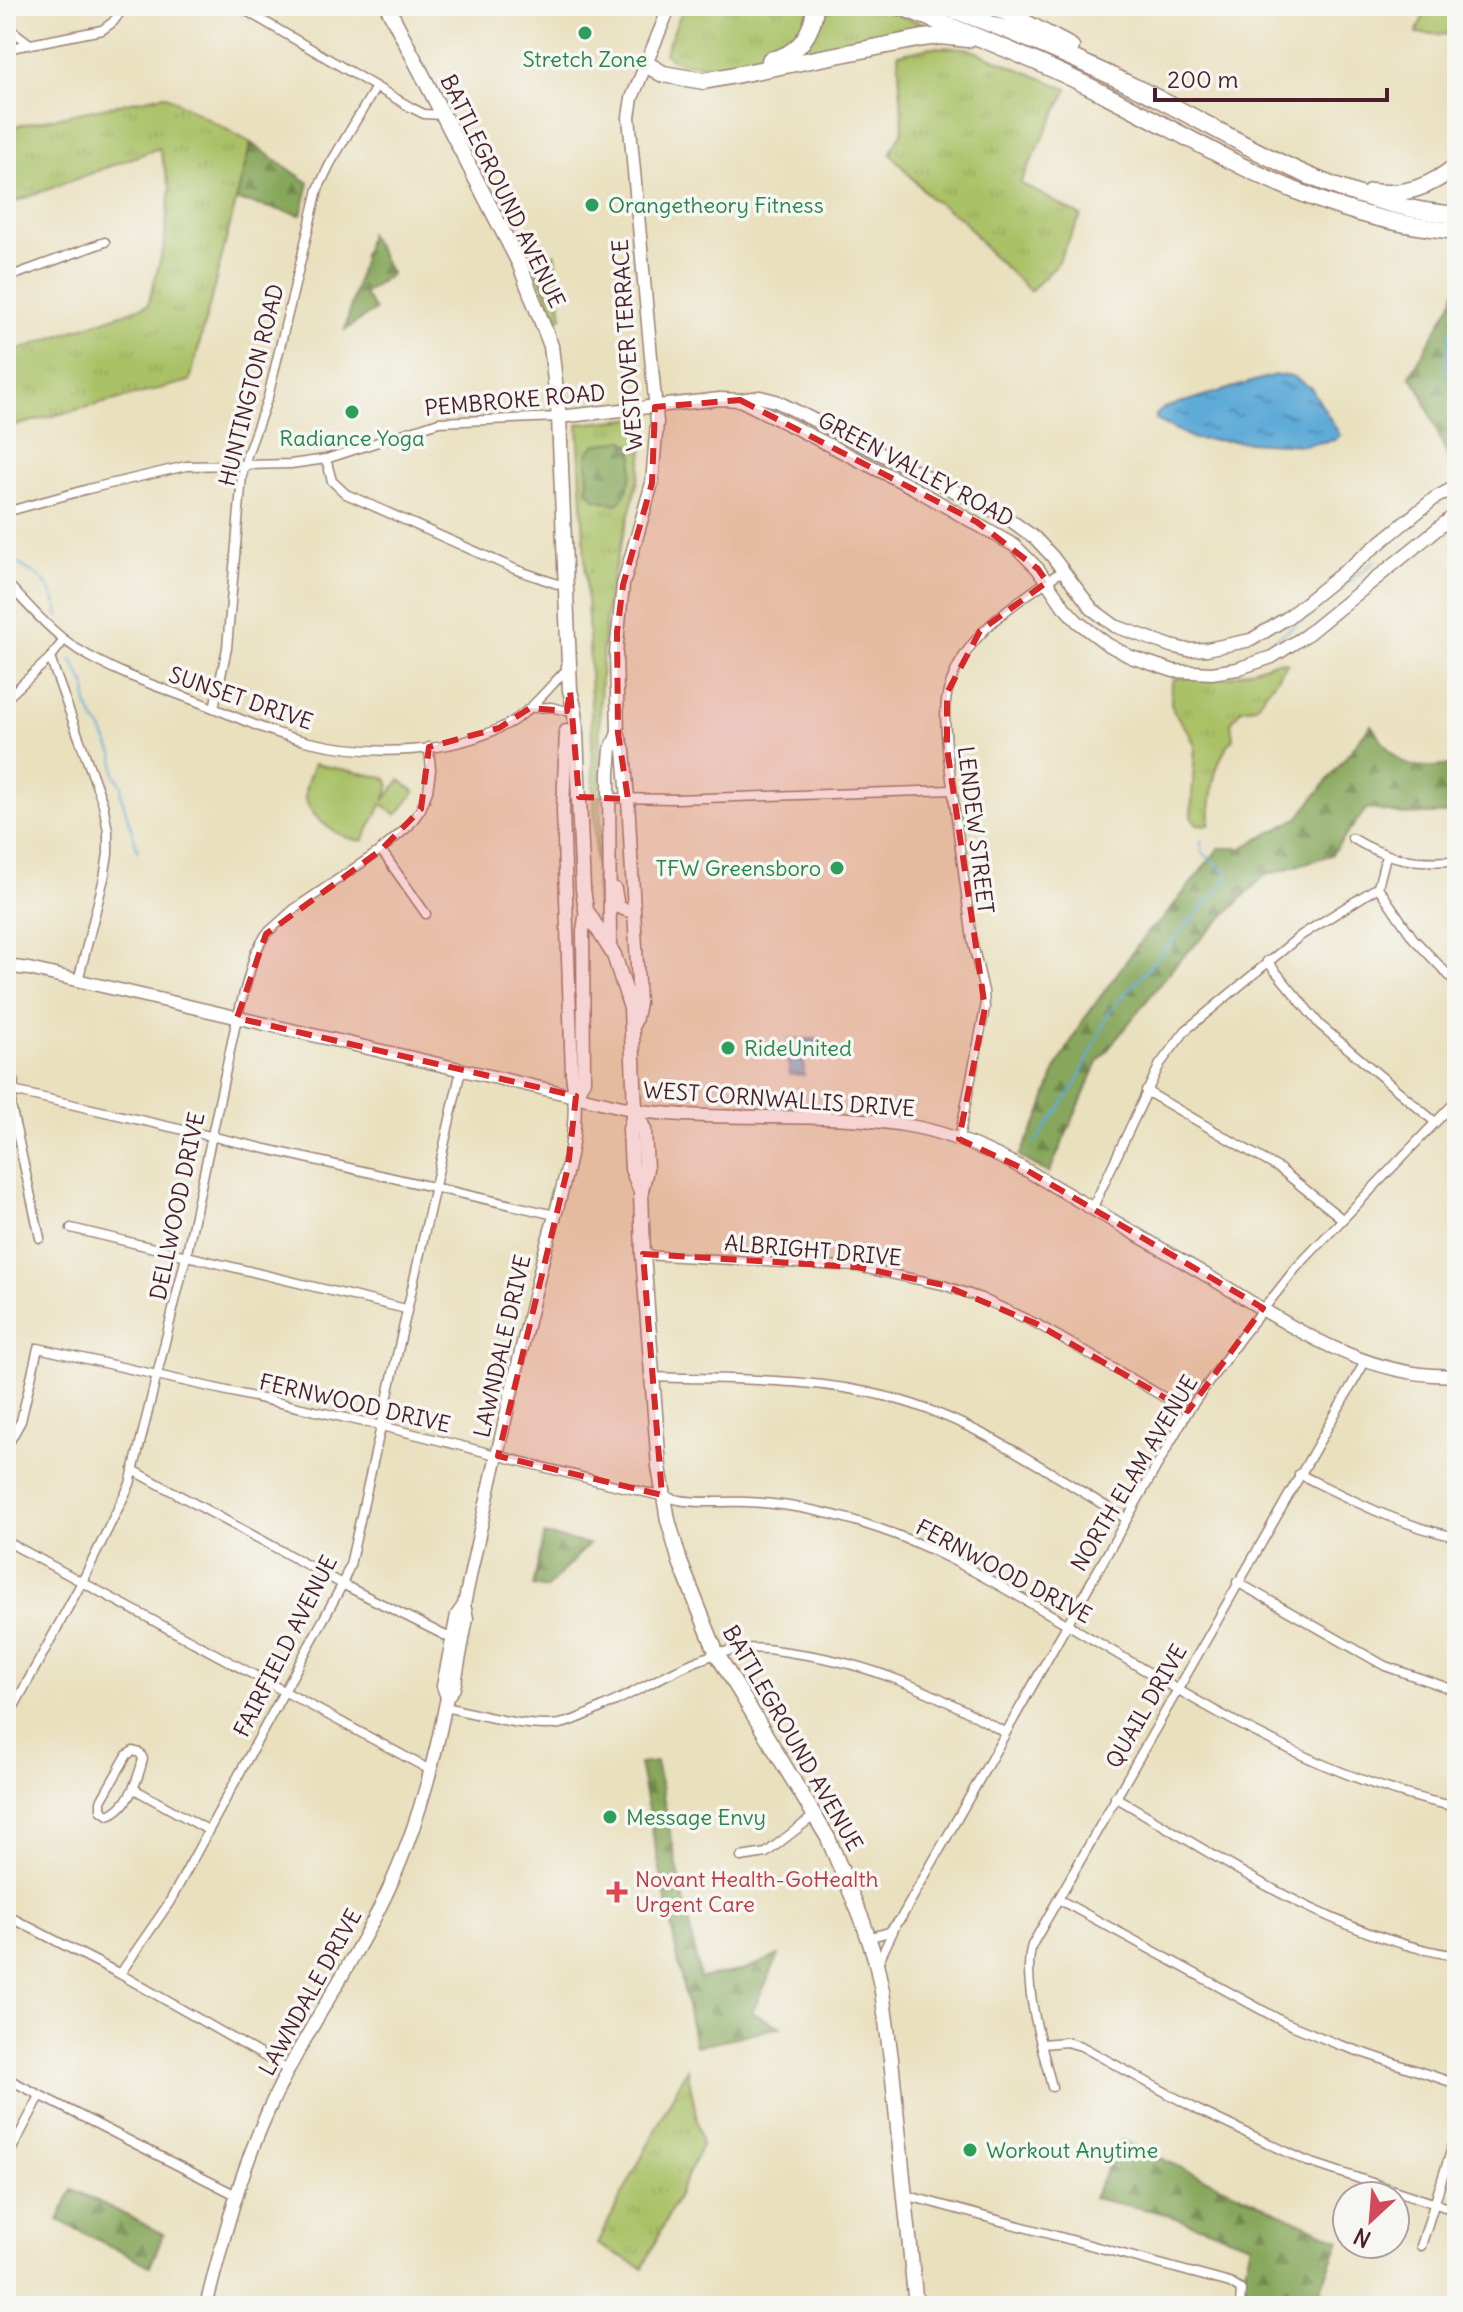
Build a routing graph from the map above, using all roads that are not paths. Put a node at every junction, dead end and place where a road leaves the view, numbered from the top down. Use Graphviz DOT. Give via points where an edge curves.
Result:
graph roads {
  1 [pos="125,6"];
  2 [pos="238,6"];
  3 [pos="387,6"];
  4 [pos="670,6"];
  5 [pos="815,6"];
  6 [pos="899,6"];
  7 [pos="942,6"];
  8 [pos="994,6"];
  9 [pos="6,26"];
  10 [pos="30,44"];
  11 [pos="1001,46"];
  12 [pos="6,49"];
  13 [pos="646,64"];
  14 [pos="376,87"];
  15 [pos="1144,92"];
  16 [pos="442,115"];
  17 [pos="1457,165"];
  18 [pos="1324,183"];
  19 [pos="1457,215"];
  20 [pos="1398,224"];
  21 [pos="1457,231"];
  22 [pos="105,242"];
  23 [pos="1457,242"];
  24 [pos="6,278"];
  25 [pos="740,400"];
  26 [pos="655,407"];
  27 [pos="559,417"];
  28 [pos="326,459"];
  29 [pos="245,465"];
  30 [pos="1457,486"];
  31 [pos="6,512"];
  32 [pos="1457,513"];
  33 [pos="1062,571"];
  34 [pos="6,582"];
  35 [pos="1047,582"];
  36 [pos="567,587"];
  37 [pos="64,640"];
  38 [pos="50,658"];
  39 [pos="569,667"];
  40 [pos="570,690"];
  41 [pos="6,699"];
  42 [pos="214,708"];
  43 [pos="530,708"];
  44 [pos="567,711"];
  45 [pos="566,731"];
  46 [pos="618,733"];
  47 [pos="429,747"];
  48 [pos="952,790"];
  49 [pos="608,798"];
  50 [pos="628,799"];
  51 [pos="1352,838"];
  52 [pos="381,850"];
  53 [pos="608,851"];
  54 [pos="1386,856"];
  55 [pos="1457,861"];
  56 [pos="1378,887"];
  57 [pos="586,910"];
  58 [pos="634,913"];
  59 [pos="426,914"];
  60 [pos="610,948"];
  61 [pos="1267,961"];
  62 [pos="6,966"];
  63 [pos="78,981"];
  64 [pos="1457,984"];
  65 [pos="237,1018"];
  66 [pos="633,1033"];
  67 [pos="461,1070"];
  68 [pos="1146,1091"];
  69 [pos="576,1096"];
  70 [pos="1457,1100"];
  71 [pos="635,1110"];
  72 [pos="1435,1122"];
  73 [pos="210,1135"];
  74 [pos="959,1139"];
  75 [pos="435,1187"];
  76 [pos="1092,1209"];
  77 [pos="555,1215"];
  78 [pos="1341,1218"];
  79 [pos="71,1228"];
  80 [pos="40,1238"];
  81 [pos="643,1255"];
  82 [pos="186,1257"];
  83 [pos="1263,1308"];
  84 [pos="406,1309"];
  85 [pos="1366,1360"];
  86 [pos="157,1375"];
  87 [pos="1457,1375"];
  88 [pos="652,1377"];
  89 [pos="1188,1411"];
  90 [pos="379,1426"];
  91 [pos="6,1448"];
  92 [pos="498,1456"];
  93 [pos="133,1470"];
  94 [pos="1299,1474"];
  95 [pos="662,1495"];
  96 [pos="1127,1519"];
  97 [pos="1457,1537"];
  98 [pos="6,1541"];
  99 [pos="82,1582"];
  100 [pos="1237,1582"];
  101 [pos="342,1584"];
  102 [pos="464,1605"];
  103 [pos="1067,1623"];
  104 [pos="452,1639"];
  105 [pos="717,1654"];
  106 [pos="283,1690"];
  107 [pos="1176,1690"];
  108 [pos="1457,1691"];
  109 [pos="446,1702"];
  110 [pos="6,1721"];
  111 [pos="1004,1732"];
  112 [pos="430,1770"];
  113 [pos="134,1789"];
  114 [pos="1115,1797"];
  115 [pos="1457,1807"];
  116 [pos="816,1815"];
  117 [pos="208,1830"];
  118 [pos="741,1857"];
  119 [pos="1058,1899"];
  120 [pos="6,1915"];
  121 [pos="896,1926"];
  122 [pos="868,1938"];
  123 [pos="1457,1956"];
  124 [pos="877,1966"];
  125 [pos="120,1974"];
  126 [pos="1042,2044"];
  127 [pos="288,2070"];
  128 [pos="6,2078"];
  129 [pos="1457,2084"];
  130 [pos="1052,2087"];
  131 [pos="40,2096"];
  132 [pos="1457,2132"];
  133 [pos="6,2160"];
  134 [pos="236,2195"];
  135 [pos="904,2195"];
  136 [pos="1433,2204"];
  137 [pos="1457,2211"];
  138 [pos="1421,2246"];
  139 [pos="206,2306"];
  140 [pos="916,2306"];
  141 [pos="1240,2306"];
  1 -- 10 [label="street" via="102,30"];
  2 -- 14 [label="street"];
  3 -- 16 [label="main road, BATTLEGROUND AVENUE"];
  4 -- 13 [label="main road, WESTOVER TERRACE"];
  5 -- 13 [label="highway" via="805,40 781,58 708,70"];
  6 -- 11 [label="highway"];
  7 -- 15 [label="highway"];
  8 -- 15 [label="highway" via="1109,67"];
  9 -- 10 [label="street"];
  10 -- 12 [label="street"];
  11 -- 13 [label="highway" via="958,37 923,38 704,81 663,74"];
  11 -- 20 [label="highway" via="1276,184"];
  13 -- 26 [label="main road, WESTOVER TERRACE" via="629,117"];
  14 -- 16 [label="street" via="424,114"];
  14 -- 29 [label="street, HUNTINGTON ROAD" via="318,189 268,397"];
  15 -- 18 [label="highway"];
  16 -- 27 [label="main road, BATTLEGROUND AVENUE" via="543,319"];
  17 -- 18 [label="highway" via="1420,190 1385,194"];
  18 -- 19 [label="highway" via="1392,205"];
  20 -- 21 [label="highway"];
  20 -- 23 [label="highway"];
  22 -- 24 [label="street"];
  25 -- 26 [label="main road, GREEN VALLEY ROAD"];
  25 -- 33 [label="main road, GREEN VALLEY ROAD" via="776,401 981,503 1035,538"];
  25 -- 35 [label="main road, GREEN VALLEY ROAD" via="977,522 1015,546"];
  26 -- 27 [label="main road, PEMBROKE ROAD"];
  26 -- 46 [label="main road, WESTOVER TERRACE" via="652,483 623,585 617,632"];
  27 -- 28 [label="street, PEMBROKE ROAD" via="439,422"];
  27 -- 36 [label="main road, BATTLEGROUND AVENUE"];
  28 -- 29 [label="street, PEMBROKE ROAD"];
  28 -- 36 [label="street" via="332,481 346,494"];
  29 -- 31 [label="street, PEMBROKE ROAD" via="186,466"];
  29 -- 42 [label="street, HUNTINGTON ROAD" via="227,648"];
  30 -- 33 [label="main road, GREEN VALLEY ROAD" via="1435,498 1287,618 1251,640 1228,646 1188,650 1115,626 1092,609"];
  32 -- 35 [label="main road, GREEN VALLEY ROAD" via="1305,636 1272,657 1237,669 1174,671 1131,657 1078,622"];
  33 -- 35 [label="street, LENDEW STREET"];
  34 -- 37 [label="street, SUNSET DRIVE"];
  35 -- 48 [label="street, LENDEW STREET" via="980,631 958,666 945,716"];
  36 -- 39 [label="main road, BATTLEGROUND AVENUE"];
  37 -- 38 [label="street"];
  37 -- 42 [label="street, SUNSET DRIVE" via="131,677"];
  38 -- 41 [label="street"];
  38 -- 63 [label="street" via="108,831 104,878"];
  39 -- 40 [label="main road, BATTLEGROUND AVENUE"];
  39 -- 43 [label="street, SUNSET DRIVE"];
  40 -- 44 [label="main road, BATTLEGROUND AVENUE"];
  40 -- 57 [label="main road, BATTLEGROUND AVENUE"];
  42 -- 47 [label="street, SUNSET DRIVE" via="308,742 369,750"];
  43 -- 44 [label="street"];
  43 -- 47 [label="street, SUNSET DRIVE" via="499,728"];
  44 -- 45 [label="main road, BATTLEGROUND AVENUE"];
  45 -- 57 [label="main road, BATTLEGROUND AVENUE" via="575,891"];
  45 -- 69 [label="main road, LAWNDALE DRIVE" via="563,825"];
  46 -- 49 [label="main road, WESTOVER TERRACE" via="611,749"];
  46 -- 50 [label="main road, WESTOVER TERRACE"];
  47 -- 52 [label="street, DELLWOOD DRIVE" via="431,770 421,809"];
  48 -- 50 [label="street"];
  48 -- 74 [label="street, LENDEW STREET" via="985,1008"];
  49 -- 50 [label="street"];
  49 -- 53 [label="main road, WESTOVER TERRACE"];
  50 -- 58 [label="main road, WESTOVER TERRACE"];
  51 -- 54 [label="street"];
  52 -- 59 [label="street"];
  52 -- 65 [label="street, DELLWOOD DRIVE" via="266,934 255,953"];
  53 -- 58 [label="main road" via="618,907"];
  53 -- 60 [label="main road, WESTOVER TERRACE"];
  54 -- 55 [label="street"];
  54 -- 56 [label="street"];
  56 -- 61 [label="street"];
  56 -- 64 [label="street" via="1413,938"];
  57 -- 60 [label="main road, BATTLEGROUND AVENUE"];
  57 -- 69 [label="main road, LAWNDALE DRIVE" via="584,1080"];
  58 -- 66 [label="main road, WESTOVER TERRACE" via="639,1003"];
  60 -- 66 [label="main road, BATTLEGROUND AVENUE" via="628,998"];
  61 -- 68 [label="street" via="1186,1030"];
  61 -- 72 [label="street" via="1320,1025"];
  62 -- 63 [label="main road, WEST CORNWALLIS DRIVE"];
  63 -- 65 [label="main road, WEST CORNWALLIS DRIVE"];
  65 -- 67 [label="main road, WEST CORNWALLIS DRIVE"];
  65 -- 73 [label="street, DELLWOOD DRIVE"];
  66 -- 71 [label="main road, BATTLEGROUND AVENUE"];
  67 -- 69 [label="main road, WEST CORNWALLIS DRIVE"];
  67 -- 75 [label="street, FAIRFIELD AVENUE"];
  68 -- 76 [label="street"];
  68 -- 78 [label="street" via="1280,1169"];
  69 -- 71 [label="main road, WEST CORNWALLIS DRIVE"];
  69 -- 77 [label="main road, LAWNDALE DRIVE" via="573,1145"];
  70 -- 72 [label="street, NORTH ELAM AVENUE"];
  71 -- 74 [label="main road, WEST CORNWALLIS DRIVE" via="866,1121"];
  71 -- 81 [label="main road, BATTLEGROUND AVENUE" via="644,1130"];
  72 -- 78 [label="street, NORTH ELAM AVENUE"];
  73 -- 75 [label="street"];
  73 -- 80 [label="street" via="14,1086 11,1106"];
  73 -- 82 [label="street, DELLWOOD DRIVE"];
  74 -- 76 [label="main road, WEST CORNWALLIS DRIVE"];
  75 -- 77 [label="street"];
  75 -- 84 [label="street, FAIRFIELD AVENUE"];
  76 -- 83 [label="main road, WEST CORNWALLIS DRIVE"];
  77 -- 92 [label="main road, LAWNDALE DRIVE"];
  78 -- 83 [label="street, NORTH ELAM AVENUE"];
  79 -- 82 [label="street"];
  81 -- 88 [label="main road, BATTLEGROUND AVENUE"];
  81 -- 89 [label="street, ALBRIGHT DRIVE" via="858,1267 943,1285 1037,1324"];
  82 -- 84 [label="street"];
  82 -- 86 [label="street, DELLWOOD DRIVE"];
  83 -- 85 [label="main road, WEST CORNWALLIS DRIVE" via="1339,1351"];
  83 -- 89 [label="street, NORTH ELAM AVENUE"];
  84 -- 90 [label="street, FAIRFIELD AVENUE"];
  85 -- 87 [label="main road, WEST CORNWALLIS DRIVE" via="1426,1374"];
  85 -- 94 [label="street, QUAIL DRIVE"];
  86 -- 90 [label="street, FERNWOOD DRIVE"];
  86 -- 91 [label="street, FERNWOOD DRIVE" via="38,1348 21,1421"];
  86 -- 93 [label="street, DELLWOOD DRIVE"];
  88 -- 95 [label="main road, BATTLEGROUND AVENUE"];
  88 -- 96 [label="street" via="798,1381 888,1397 983,1433"];
  89 -- 96 [label="street, NORTH ELAM AVENUE"];
  90 -- 92 [label="street, FERNWOOD DRIVE"];
  90 -- 101 [label="street, FAIRFIELD AVENUE"];
  92 -- 95 [label="street, FERNWOOD DRIVE"];
  92 -- 102 [label="main road, LAWNDALE DRIVE"];
  93 -- 99 [label="street, DELLWOOD DRIVE"];
  93 -- 101 [label="street"];
  94 -- 97 [label="street" via="1382,1515"];
  94 -- 100 [label="street, QUAIL DRIVE"];
  95 -- 103 [label="street, FERNWOOD DRIVE" via="684,1501 789,1506 852,1520 941,1554"];
  95 -- 105 [label="main road, BATTLEGROUND AVENUE" via="680,1562"];
  96 -- 103 [label="street, NORTH ELAM AVENUE"];
  98 -- 99 [label="street"];
  99 -- 106 [label="street"];
  99 -- 110 [label="street, DELLWOOD DRIVE"];
  100 -- 107 [label="street, QUAIL DRIVE"];
  100 -- 108 [label="street" via="1385,1666"];
  101 -- 104 [label="street"];
  101 -- 106 [label="street, FAIRFIELD AVENUE"];
  102 -- 104 [label="main road, LAWNDALE DRIVE"];
  102 -- 109 [label="main road, LAWNDALE DRIVE" via="464,1638"];
  103 -- 107 [label="street, FERNWOOD DRIVE"];
  103 -- 111 [label="street, NORTH ELAM AVENUE"];
  104 -- 109 [label="main road, LAWNDALE DRIVE" via="443,1686"];
  105 -- 109 [label="street" via="572,1721 544,1724"];
  105 -- 111 [label="street" via="763,1648 840,1660 933,1694"];
  105 -- 116 [label="main road, BATTLEGROUND AVENUE"];
  106 -- 112 [label="street"];
  106 -- 117 [label="street, FAIRFIELD AVENUE"];
  107 -- 114 [label="street, QUAIL DRIVE"];
  107 -- 115 [label="street, FERNWOOD DRIVE" via="1310,1760"];
  109 -- 112 [label="main road, LAWNDALE DRIVE"];
  111 -- 121 [label="street, NORTH ELAM AVENUE"];
  112 -- 127 [label="main road, LAWNDALE DRIVE" via="406,1849 380,1908"];
  113 -- 113 [label="street" via="112,1815 101,1810 101,1801 133,1751 143,1759"];
  113 -- 117 [label="street"];
  114 -- 119 [label="street, QUAIL DRIVE"];
  114 -- 123 [label="street" via="1323,1914 1376,1936"];
  116 -- 118 [label="street" via="766,1853"];
  116 -- 122 [label="main road, BATTLEGROUND AVENUE"];
  117 -- 125 [label="street, FAIRFIELD AVENUE" via="169,1903"];
  119 -- 126 [label="street, QUAIL DRIVE" via="1029,1955"];
  119 -- 129 [label="street" via="1284,2022"];
  120 -- 125 [label="street"];
  121 -- 122 [label="street"];
  121 -- 124 [label="street, NORTH ELAM AVENUE"];
  122 -- 124 [label="main road, BATTLEGROUND AVENUE"];
  124 -- 135 [label="main road, BATTLEGROUND AVENUE"];
  125 -- 127 [label="street"];
  126 -- 130 [label="street, QUAIL DRIVE"];
  126 -- 136 [label="street" via="1081,2046 1306,2161"];
  127 -- 134 [label="main road, LAWNDALE DRIVE"];
  128 -- 131 [label="street"];
  131 -- 133 [label="street"];
  131 -- 134 [label="street"];
  132 -- 136 [label="street"];
  134 -- 139 [label="main road, LAWNDALE DRIVE"];
  135 -- 140 [label="main road, BATTLEGROUND AVENUE"];
  135 -- 141 [label="street" via="1230,2283 1241,2290"];
  136 -- 137 [label="street"];
  136 -- 138 [label="street"];
}
